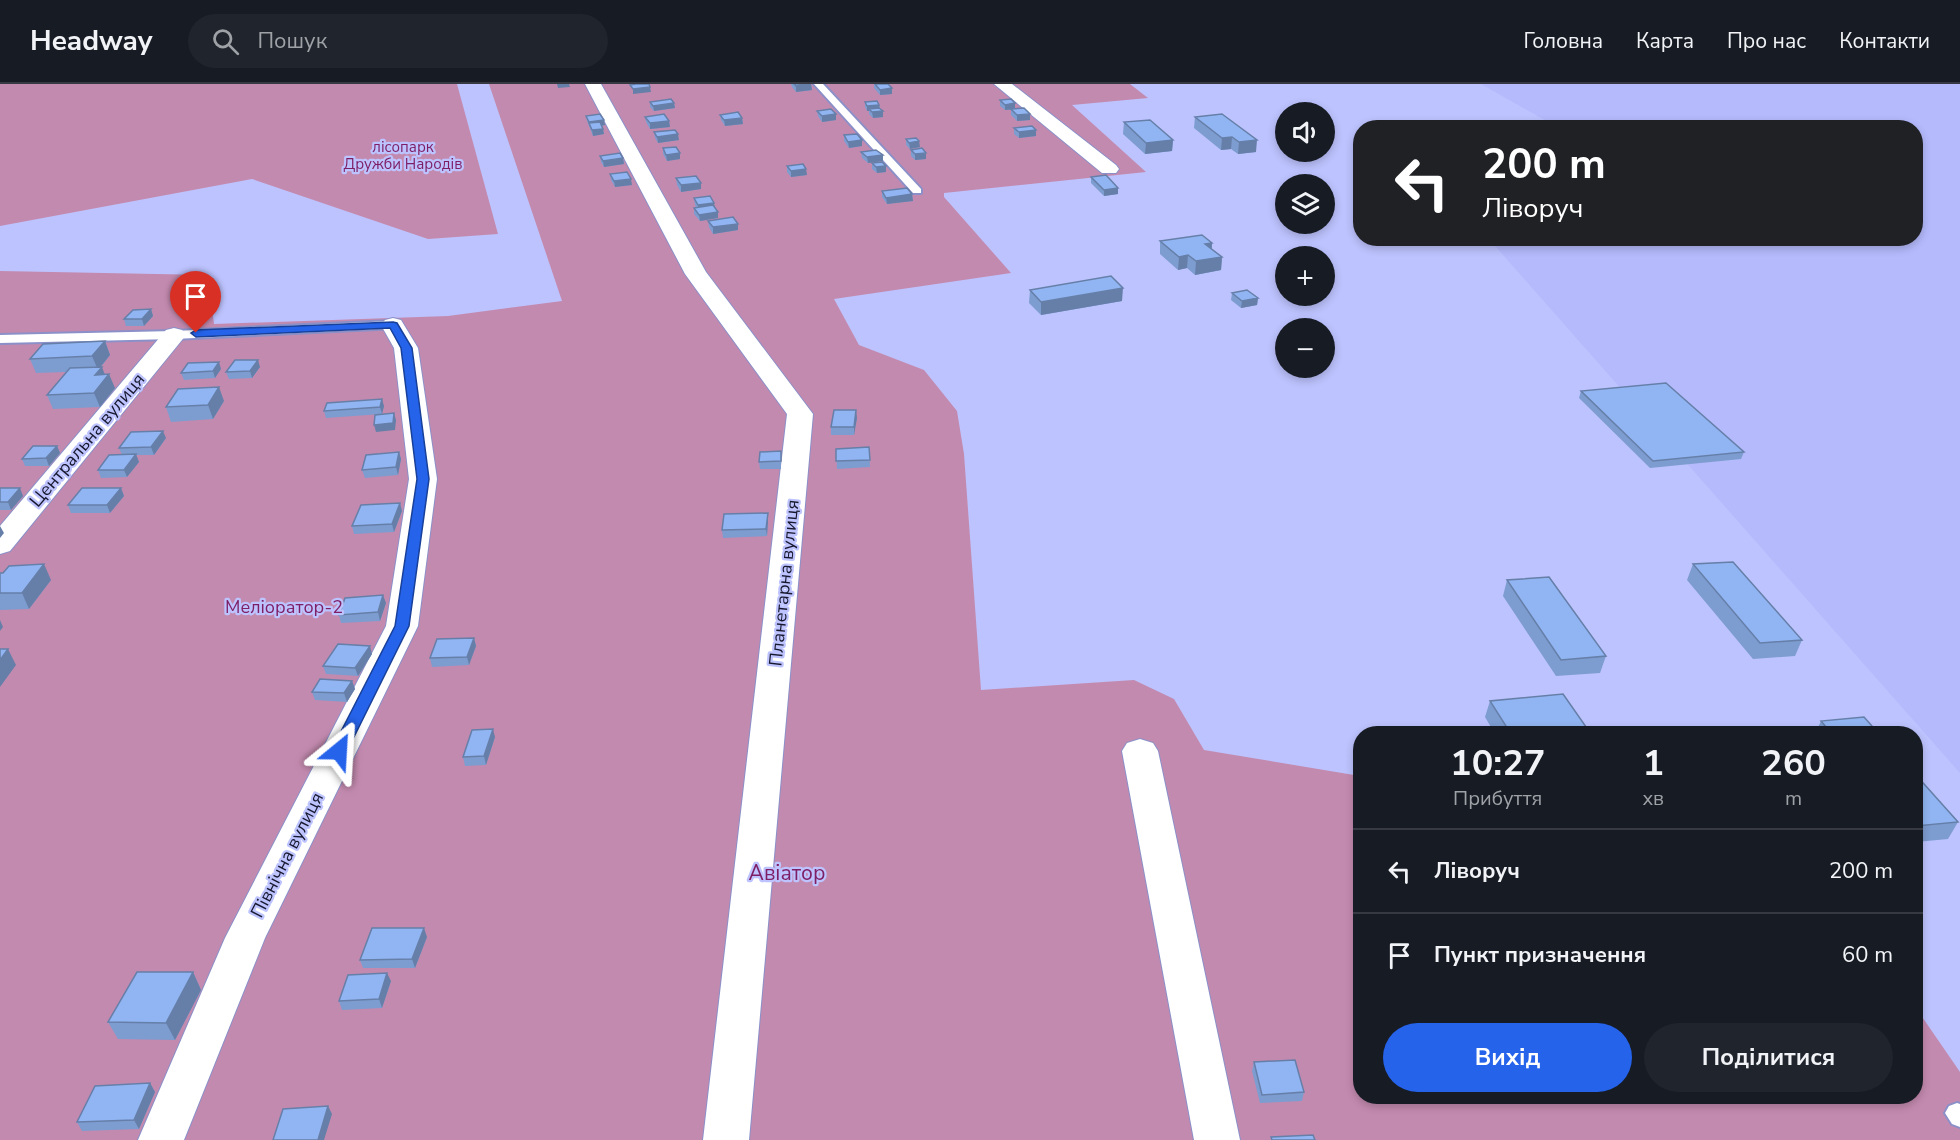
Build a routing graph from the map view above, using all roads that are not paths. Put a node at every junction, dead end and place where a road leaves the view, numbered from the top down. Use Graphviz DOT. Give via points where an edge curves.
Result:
graph roads {
  1 [pos="593,84"];
  2 [pos="818,84"];
  3 [pos="1002,84"];
  4 [pos="1109,169"];
  5 [pos="917,191"];
  6 [pos="393,325"];
  7 [pos="174,335"];
  8 [pos="0,339"];
  9 [pos="0,545"];
  10 [pos="1140,751"];
  11 [pos="161,1140"];
  12 [pos="726,1140"];
  13 [pos="1217,1140"];
  1 -- 12 [label="street, Планетарна вулиця" via="696,274 800,414"];
  2 -- 5 [label="lane"];
  3 -- 4 [label="street"];
  6 -- 7 [label="lane"];
  6 -- 11 [label="street, Північна вулиця" via="406,348 423,479 402,626 245,938"];
  7 -- 8 [label="lane"];
  7 -- 9 [label="street, Центральна вулиця"];
  10 -- 13 [label="street"];
}
